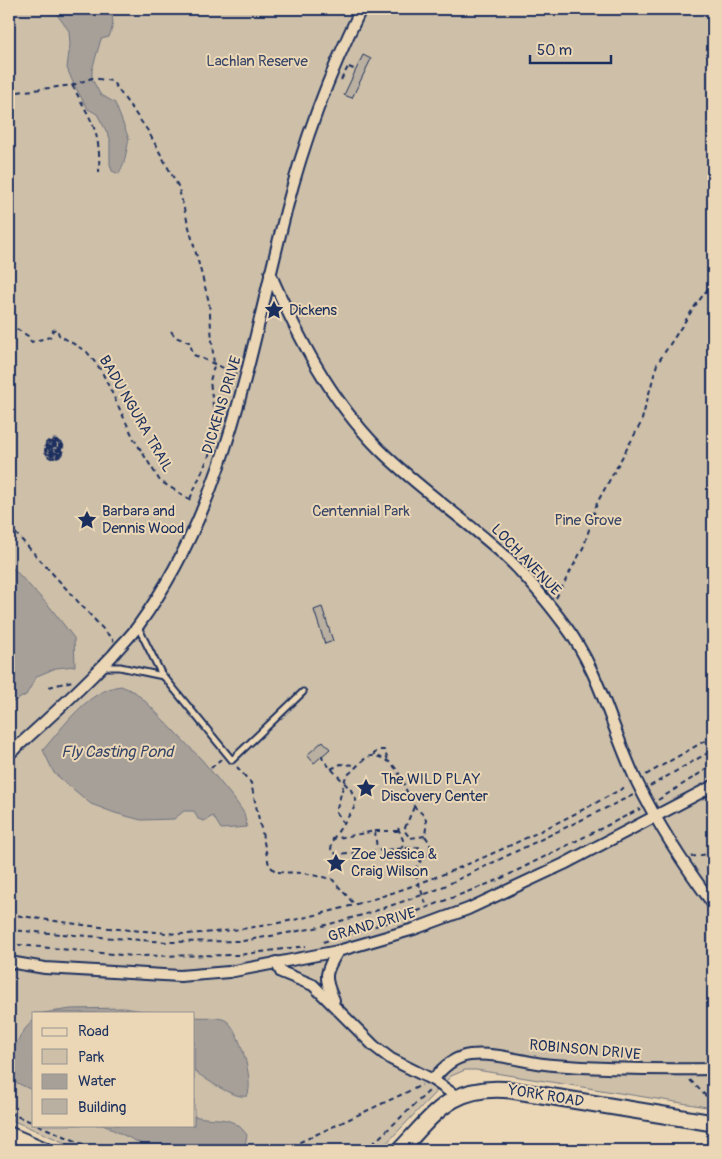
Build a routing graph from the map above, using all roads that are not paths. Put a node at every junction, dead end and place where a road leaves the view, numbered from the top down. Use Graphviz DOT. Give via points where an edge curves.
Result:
graph roads {
  1 [pos="361,9"];
  2 [pos="270,273"];
  3 [pos="138,627"];
  4 [pos="102,667"];
  5 [pos="163,676"];
  6 [pos="303,692"];
  7 [pos="9,754"];
  8 [pos="713,786"];
  9 [pos="657,816"];
  10 [pos="713,904"];
  11 [pos="338,950"];
  12 [pos="9,962"];
  13 [pos="276,962"];
  14 [pos="343,1016"];
  15 [pos="713,1069"];
  16 [pos="433,1080"];
  17 [pos="456,1096"];
  18 [pos="713,1123"];
  19 [pos="9,1135"];
  20 [pos="44,1150"];
  21 [pos="400,1150"];
  1 -- 2 [label="street, DICKENS DRIVE" via="308,131"];
  2 -- 3 [label="street, DICKENS DRIVE" via="247,378 227,446 195,529"];
  2 -- 9 [label="street, LOCH AVENUE" via="312,360 352,419 410,478 503,554 537,589 575,640 592,670 636,780"];
  3 -- 4 [label="street, DICKENS DRIVE"];
  3 -- 5 [label="lane"];
  4 -- 5 [label="lane" via="120,667"];
  4 -- 7 [label="street, DICKENS DRIVE"];
  5 -- 6 [label="lane" via="232,760"];
  8 -- 9 [label="street, GRAND DRIVE"];
  9 -- 10 [label="street, LOCH AVENUE"];
  9 -- 11 [label="street, GRAND DRIVE" via="468,909 414,929"];
  11 -- 13 [label="street, GRAND DRIVE"];
  11 -- 14 [label="street" via="325,979"];
  12 -- 13 [label="street, GRAND DRIVE" via="45,968 180,976 229,972"];
  13 -- 14 [label="street" via="281,972 313,985"];
  14 -- 16 [label="street" via="391,1058"];
  15 -- 16 [label="street, ROBINSON DRIVE" via="551,1065 493,1055 468,1055 443,1067"];
  16 -- 17 [label="street"];
  17 -- 18 [label="main road, YORK ROAD" via="472,1091 504,1090"];
  17 -- 21 [label="main road, YORK ROAD"];
  19 -- 20 [label="main road"];
}
